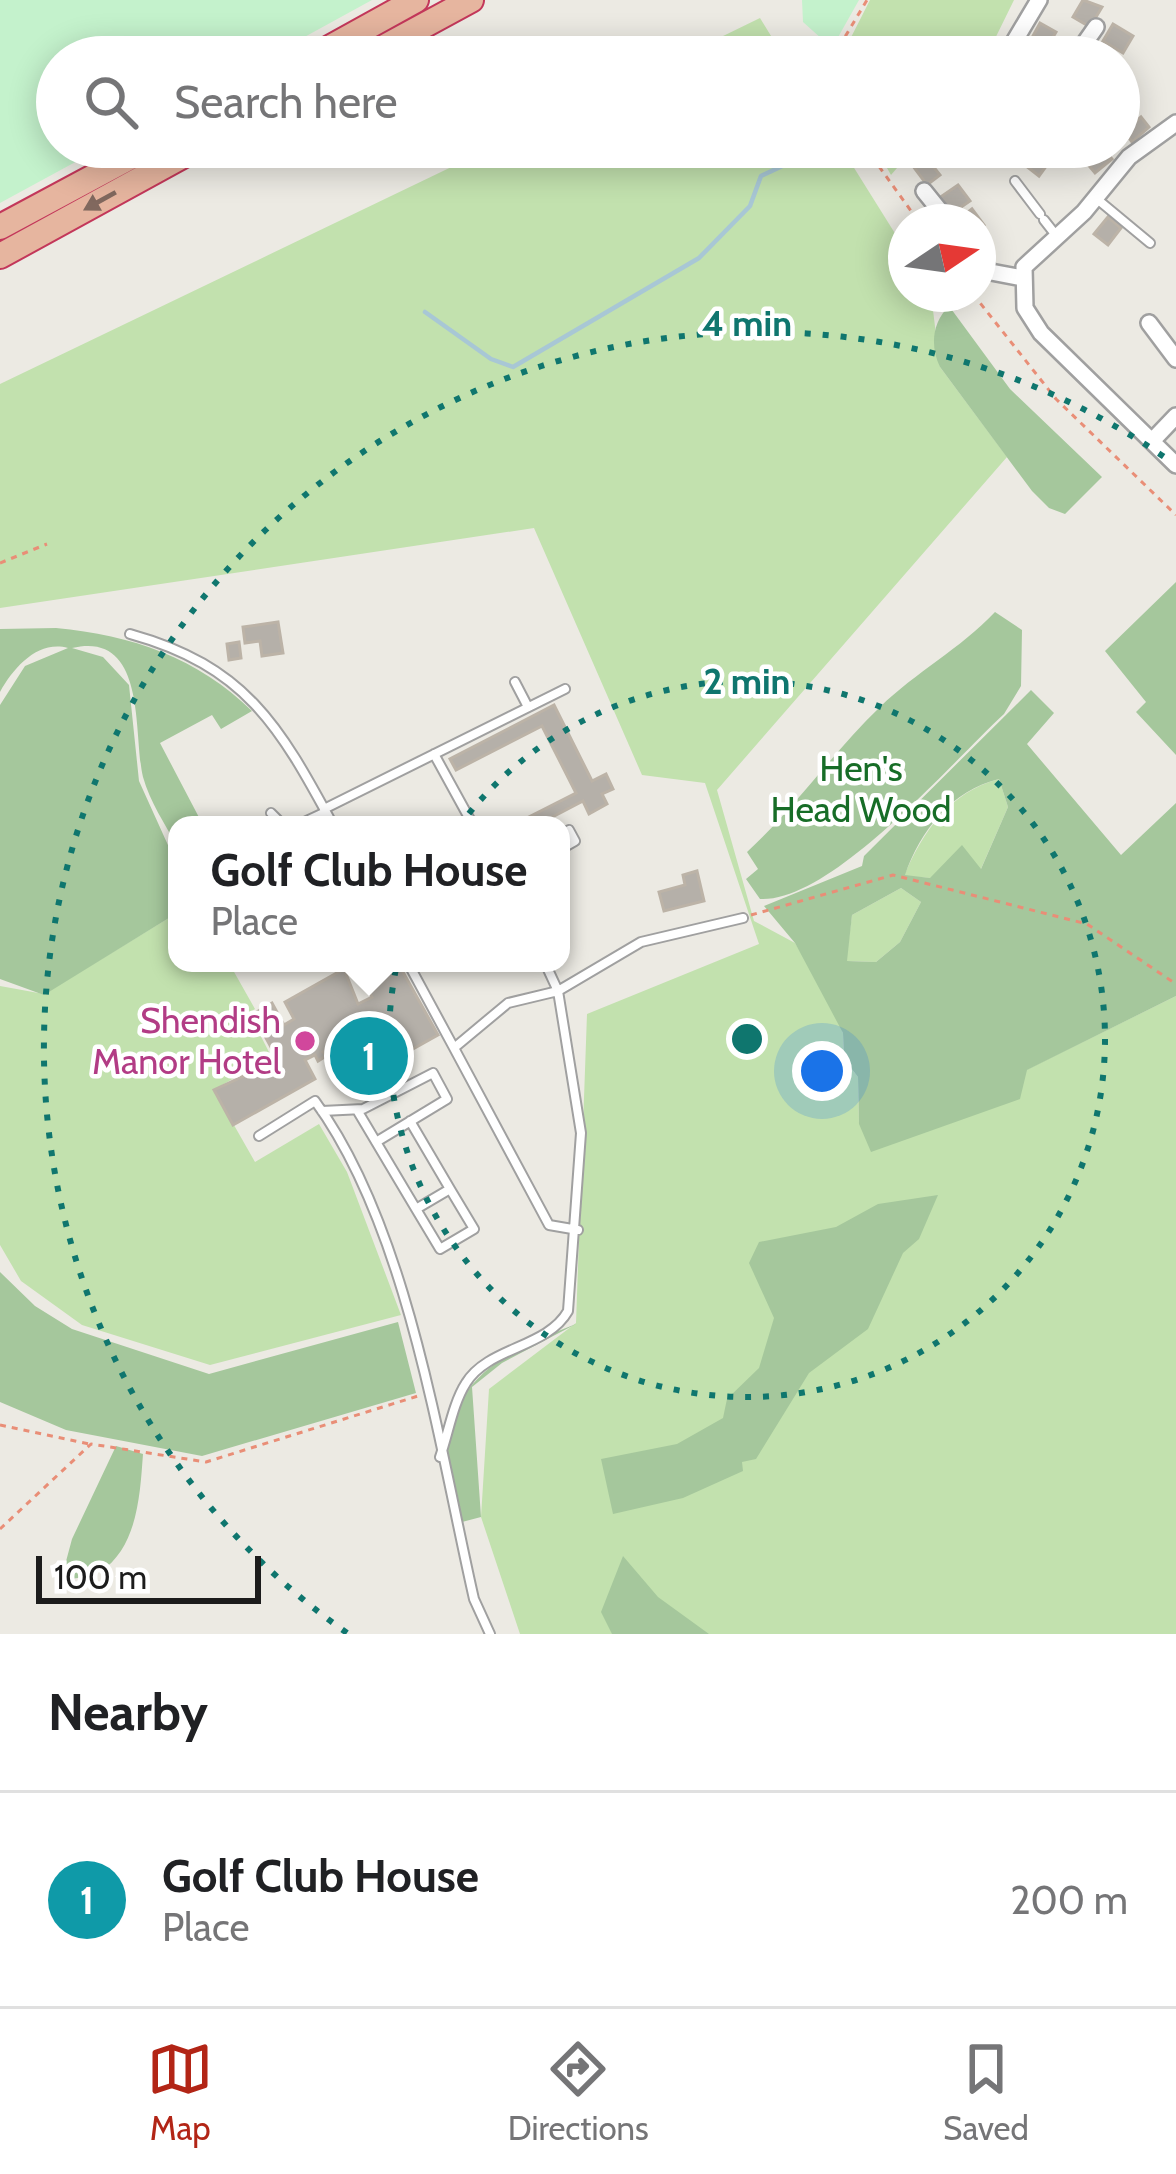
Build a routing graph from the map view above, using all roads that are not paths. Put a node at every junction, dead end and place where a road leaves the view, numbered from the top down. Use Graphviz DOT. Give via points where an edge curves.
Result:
graph roads {
  1 [pos="416,0"];
  2 [pos="471,0"];
  3 [pos="1039,1"];
  4 [pos="1096,27"];
  5 [pos="351,36"];
  6 [pos="405,36"];
  7 [pos="1018,36"];
  8 [pos="1090,36"];
  9 [pos="1176,123"];
  10 [pos="1140,142"];
  11 [pos="110,168"];
  12 [pos="161,168"];
  13 [pos="1114,168"];
  14 [pos="1015,181"];
  15 [pos="924,191"];
  16 [pos="1095,198"];
  17 [pos="934,204"];
  18 [pos="1046,223"];
  19 [pos="0,227"];
  20 [pos="1150,243"];
  21 [pos="0,256"];
  22 [pos="996,273"];
  23 [pos="1023,278"];
  24 [pos="1149,323"];
  25 [pos="1176,358"];
  26 [pos="1176,416"];
  27 [pos="1153,440"];
  28 [pos="1176,465"];
  29 [pos="130,634"];
  30 [pos="515,682"];
  31 [pos="565,689"];
  32 [pos="528,707"];
  33 [pos="434,754"];
  34 [pos="325,810"];
  35 [pos="271,813"];
  36 [pos="274,816"];
  37 [pos="314,816"];
  38 [pos="328,816"];
  39 [pos="468,816"];
  40 [pos="743,918"];
  41 [pos="413,972"];
  42 [pos="548,972"];
  43 [pos="558,992"];
  44 [pos="454,1048"];
  45 [pos="357,1110"];
  46 [pos="322,1111"];
  47 [pos="410,1121"];
  48 [pos="260,1136"];
  49 [pos="376,1142"];
  50 [pos="450,1189"];
  51 [pos="416,1209"];
  52 [pos="578,1230"];
  53 [pos="440,1457"];
  54 [pos="490,1634"];
  1 -- 5 [label="highway"];
  2 -- 6 [label="highway"];
  3 -- 7 [label="street"];
  4 -- 8 [label="street"];
  9 -- 10 [label="street"];
  11 -- 19 [label="highway"];
  12 -- 21 [label="highway, one-way"];
  13 -- 16 [label="street"];
  14 -- 18 [label="lane"];
  15 -- 17 [label="street"];
  16 -- 18 [label="street"];
  16 -- 20 [label="lane"];
  18 -- 23 [label="street"];
  22 -- 23 [label="street"];
  23 -- 27 [label="street" via="1025,308 1041,333"];
  24 -- 25 [label="street"];
  26 -- 27 [label="street"];
  27 -- 28 [label="street"];
  29 -- 34 [label="lane" via="175,646 250,694"];
  30 -- 32 [label="lane"];
  31 -- 32 [label="lane"];
  32 -- 33 [label="lane"];
  33 -- 34 [label="lane"];
  33 -- 39 [label="lane"];
  34 -- 37 [label="lane"];
  34 -- 38 [label="lane"];
  35 -- 36 [label="lane"];
  40 -- 43 [label="lane" via="640,942"];
  41 -- 44 [label="lane"];
  42 -- 43 [label="lane"];
  43 -- 44 [label="lane" via="508,1003"];
  43 -- 52 [label="lane" via="581,1132"];
  44 -- 52 [label="lane" via="549,1225"];
  45 -- 46 [label="lane"];
  45 -- 47 [label="lane" via="433,1073 447,1099"];
  45 -- 49 [label="lane"];
  46 -- 48 [label="lane" via="315,1102"];
  46 -- 53 [label="lane" via="386,1240"];
  47 -- 49 [label="lane"];
  47 -- 50 [label="lane"];
  49 -- 51 [label="lane"];
  50 -- 51 [label="lane"];
  50 -- 51 [label="lane" via="474,1228 440,1249"];
  52 -- 53 [label="lane" via="561,1323 466,1382"];
  53 -- 54 [label="lane"];
}
